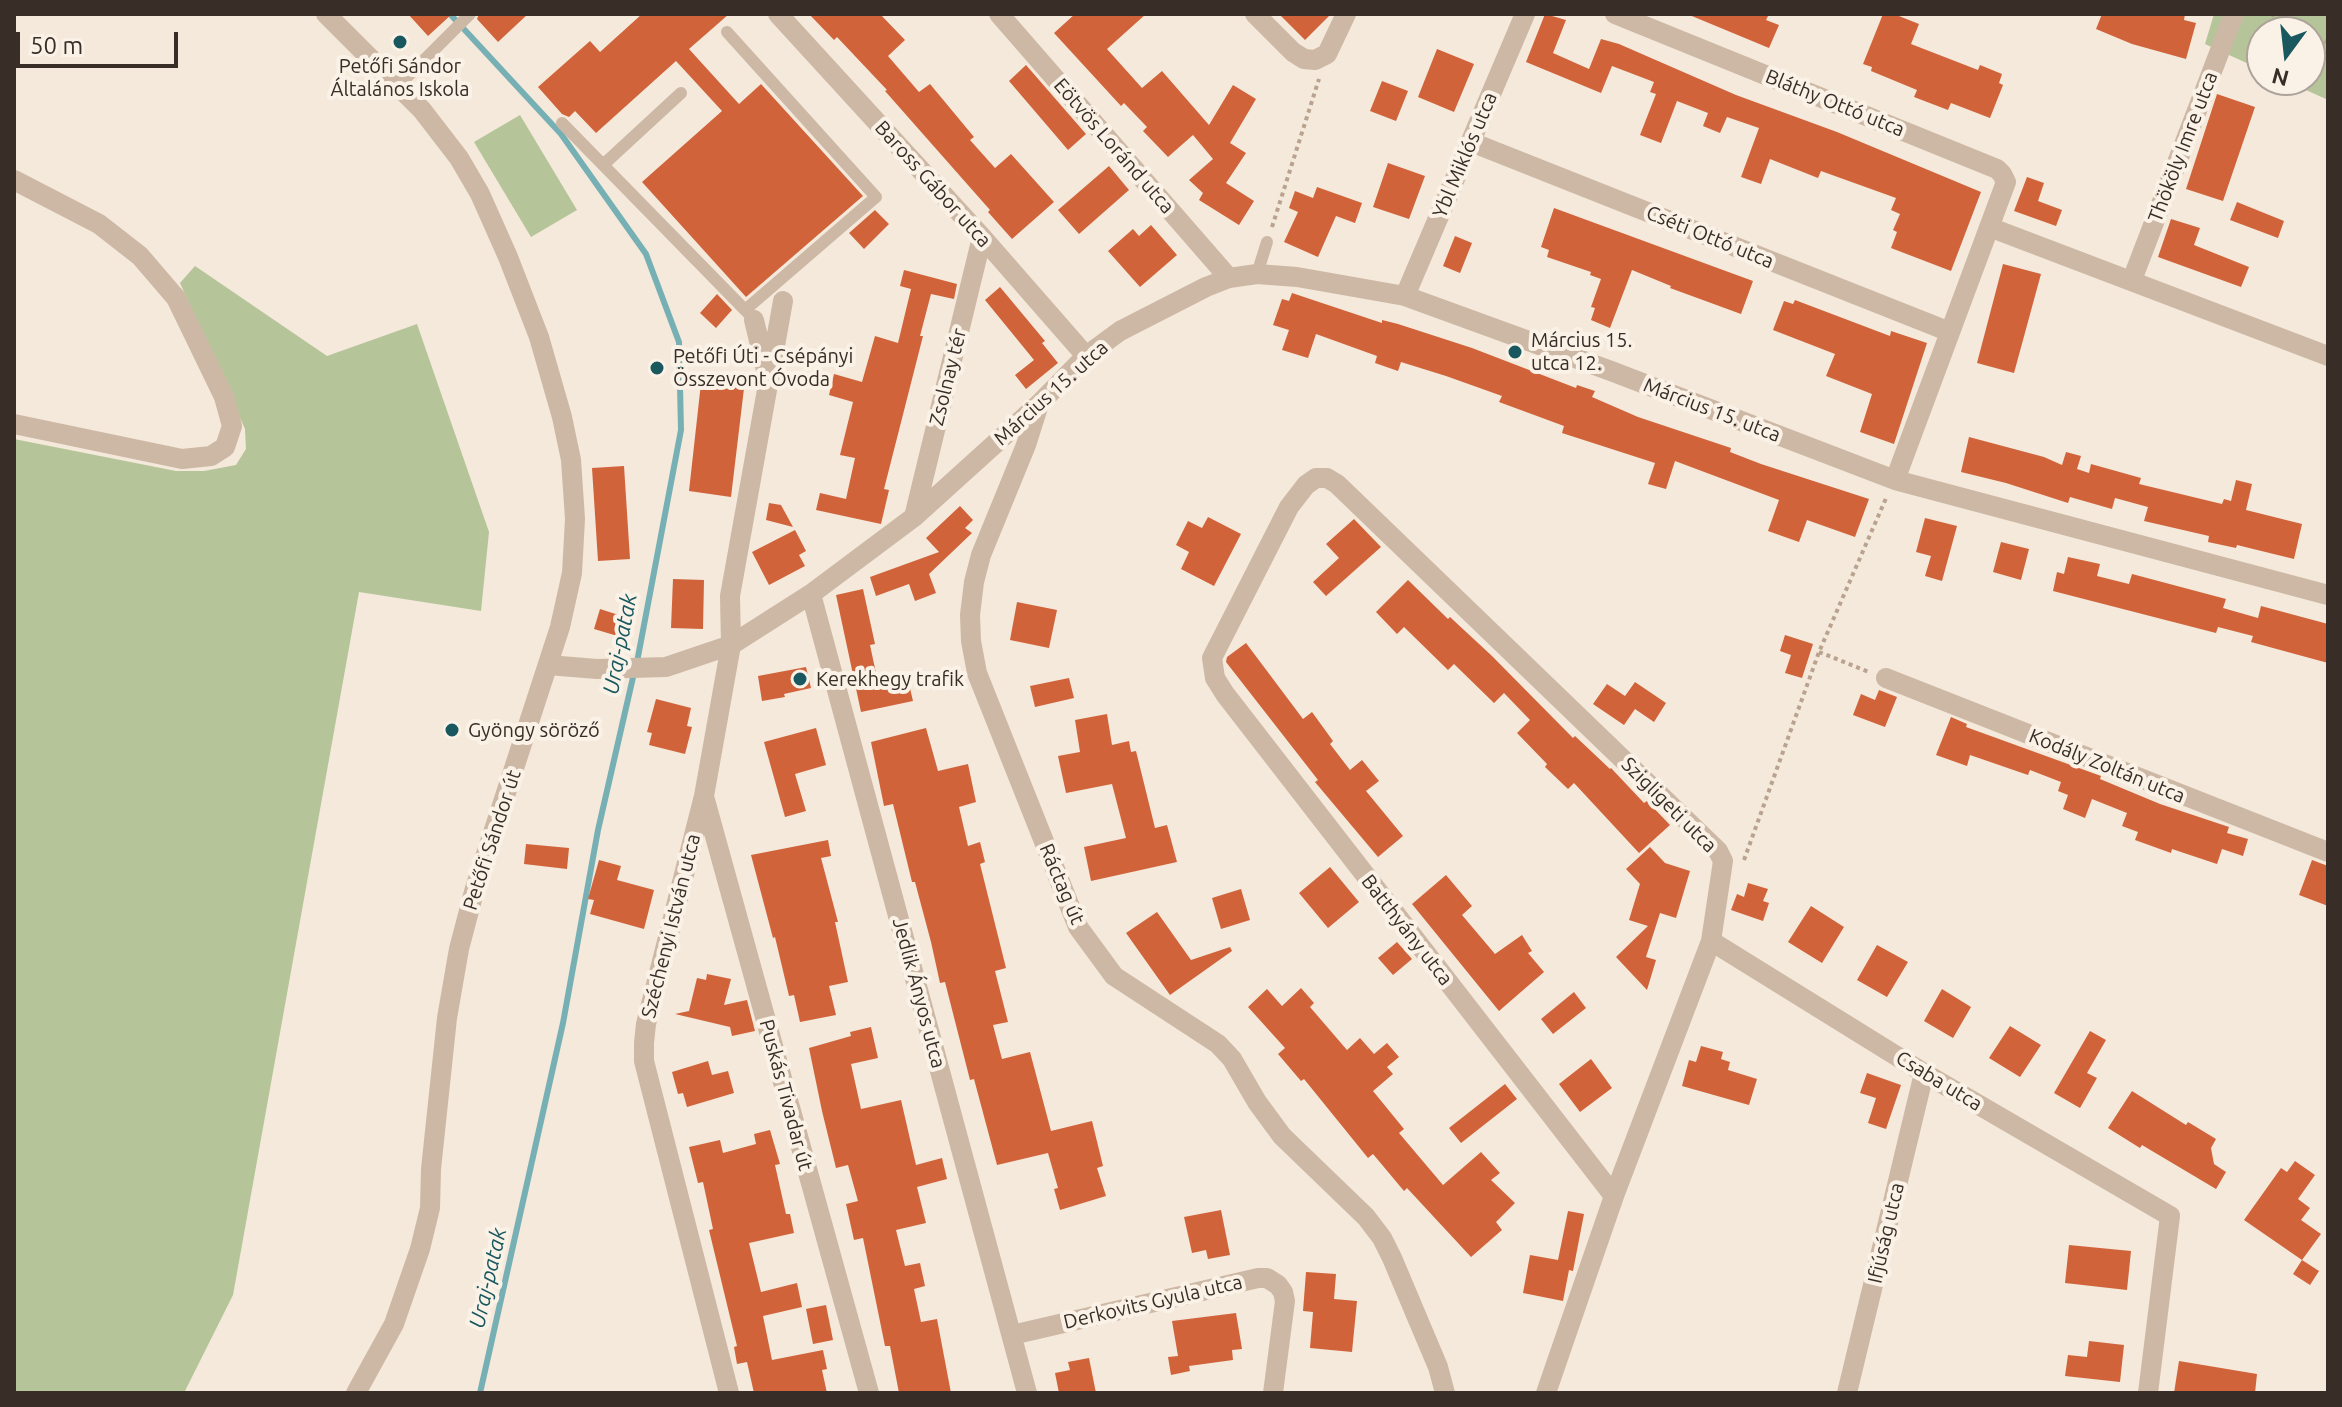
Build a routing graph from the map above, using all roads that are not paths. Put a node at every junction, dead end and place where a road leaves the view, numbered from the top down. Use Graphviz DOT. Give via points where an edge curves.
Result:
graph roads {
  1 [pos="326,14"];
  2 [pos="778,14"];
  3 [pos="999,14"];
  4 [pos="1255,14"];
  5 [pos="1346,14"];
  6 [pos="1525,14"];
  7 [pos="1615,14"];
  8 [pos="2234,14"];
  9 [pos="463,21"];
  10 [pos="727,32"];
  11 [pos="399,85"];
  12 [pos="681,93"];
  13 [pos="562,123"];
  14 [pos="1471,142"];
  15 [pos="603,165"];
  16 [pos="14,180"];
  17 [pos="1989,227"];
  18 [pos="982,237"];
  19 [pos="1267,242"];
  20 [pos="791,271"];
  21 [pos="1257,274"];
  22 [pos="1229,278"];
  23 [pos="2132,280"];
  24 [pos="1405,296"];
  25 [pos="783,301"];
  26 [pos="750,315"];
  27 [pos="1950,332"];
  28 [pos="1086,356"];
  29 [pos="2328,356"];
  30 [pos="768,383"];
  31 [pos="1039,404"];
  32 [pos="14,424"];
  33 [pos="1895,480"];
  34 [pos="914,517"];
  35 [pos="811,594"];
  36 [pos="2328,595"];
  37 [pos="731,645"];
  38 [pos="1212,658"];
  39 [pos="548,665"];
  40 [pos="1886,678"];
  41 [pos="704,796"];
  42 [pos="2328,852"];
  43 [pos="1711,941"];
  44 [pos="1924,1073"];
  45 [pos="1614,1196"];
  46 [pos="1012,1335"];
  47 [pos="356,1393"];
  48 [pos="729,1393"];
  49 [pos="869,1393"];
  50 [pos="1027,1393"];
  51 [pos="1273,1393"];
  52 [pos="1445,1393"];
  53 [pos="1546,1393"];
  54 [pos="1847,1393"];
  55 [pos="2148,1393"];
  1 -- 11 [label="street, Petőfi Sándor út"];
  2 -- 18 [label="street, Baross Gábor utca"];
  3 -- 22 [label="street, Eötvös Loránd utca"];
  4 -- 5 [label="street" via="1293,52 1315,60 1327,54"];
  6 -- 14 [label="street, Ybl Miklós utca"];
  7 -- 17 [label="street, Bláthy Ottó utca" via="1997,169 2006,182"];
  8 -- 23 [label="street, Thököly Imre utca"];
  9 -- 11 [label="lane"];
  10 -- 20 [label="lane" via="876,197"];
  11 -- 39 [label="street, Petőfi Sándor út" via="444,136 480,194 539,337 562,417 574,490 574,552"];
  12 -- 15 [label="lane"];
  13 -- 15 [label="lane"];
  14 -- 24 [label="street, Ybl Miklós utca"];
  14 -- 27 [label="street, Cséti Ottó utca"];
  15 -- 26 [label="lane"];
  16 -- 32 [label="street" via="99,224 140,256 176,298 224,397 232,426 225,447 211,456 182,459"];
  17 -- 23 [label="street"];
  17 -- 27 [label="street"];
  18 -- 28 [label="street, Baross Gábor utca"];
  18 -- 34 [label="street, Zsolnay tér"];
  19 -- 21 [label="lane"];
  20 -- 25 [label="lane"];
  20 -- 26 [label="lane"];
  21 -- 22 [label="street, Március 15. utca"];
  21 -- 24 [label="street, Március 15. utca"];
  22 -- 28 [label="street, Március 15. utca" via="1154,312"];
  23 -- 29 [label="street"];
  24 -- 33 [label="street, Március 15. utca"];
  25 -- 30 [label="street, Széchenyi István utca"];
  26 -- 30 [label="street"];
  27 -- 33 [label="street"];
  28 -- 31 [label="street, Március 15. utca"];
  30 -- 37 [label="street, Széchenyi István utca" via="730,596"];
  31 -- 34 [label="street, Március 15. utca"];
  31 -- 52 [label="street, Ráctag út" via="981,555 971,641 977,673 1078,927 1114,976 1218,1044 1282,1136 1366,1217 1392,1258"];
  33 -- 36 [label="street, Március 15. utca"];
  34 -- 35 [label="street, Március 15. utca"];
  35 -- 37 [label="street, Március 15. utca"];
  35 -- 46 [label="street, Jedlik Ányos utca"];
  37 -- 39 [label="street, Március 15. utca" via="649,669"];
  37 -- 41 [label="street, Széchenyi István utca"];
  38 -- 43 [label="street, Szigligeti utca" via="1289,507 1306,485 1327,478 1718,851 1723,861"];
  38 -- 45 [label="street, Batthyány utca" via="1225,694"];
  39 -- 47 [label="street, Petőfi Sándor út" via="459,949 447,1018 430,1208 420,1249 394,1324"];
  40 -- 42 [label="street, Kodály Zoltán utca"];
  41 -- 48 [label="street, Széchenyi István utca" via="646,1024 644,1061"];
  41 -- 49 [label="street, Puskás Tivadar út"];
  43 -- 44 [label="street, Csaba utca"];
  43 -- 45 [label="street, Szigligeti utca"];
  44 -- 54 [label="street, Ifjúság utca"];
  44 -- 55 [label="street, Csaba utca" via="2170,1216"];
  45 -- 53 [label="street, Szigligeti utca"];
  46 -- 50 [label="street, Jedlik Ányos utca"];
  46 -- 51 [label="street, Derkovits Gyula utca" via="1267,1278 1278,1285 1285,1301"];
}
